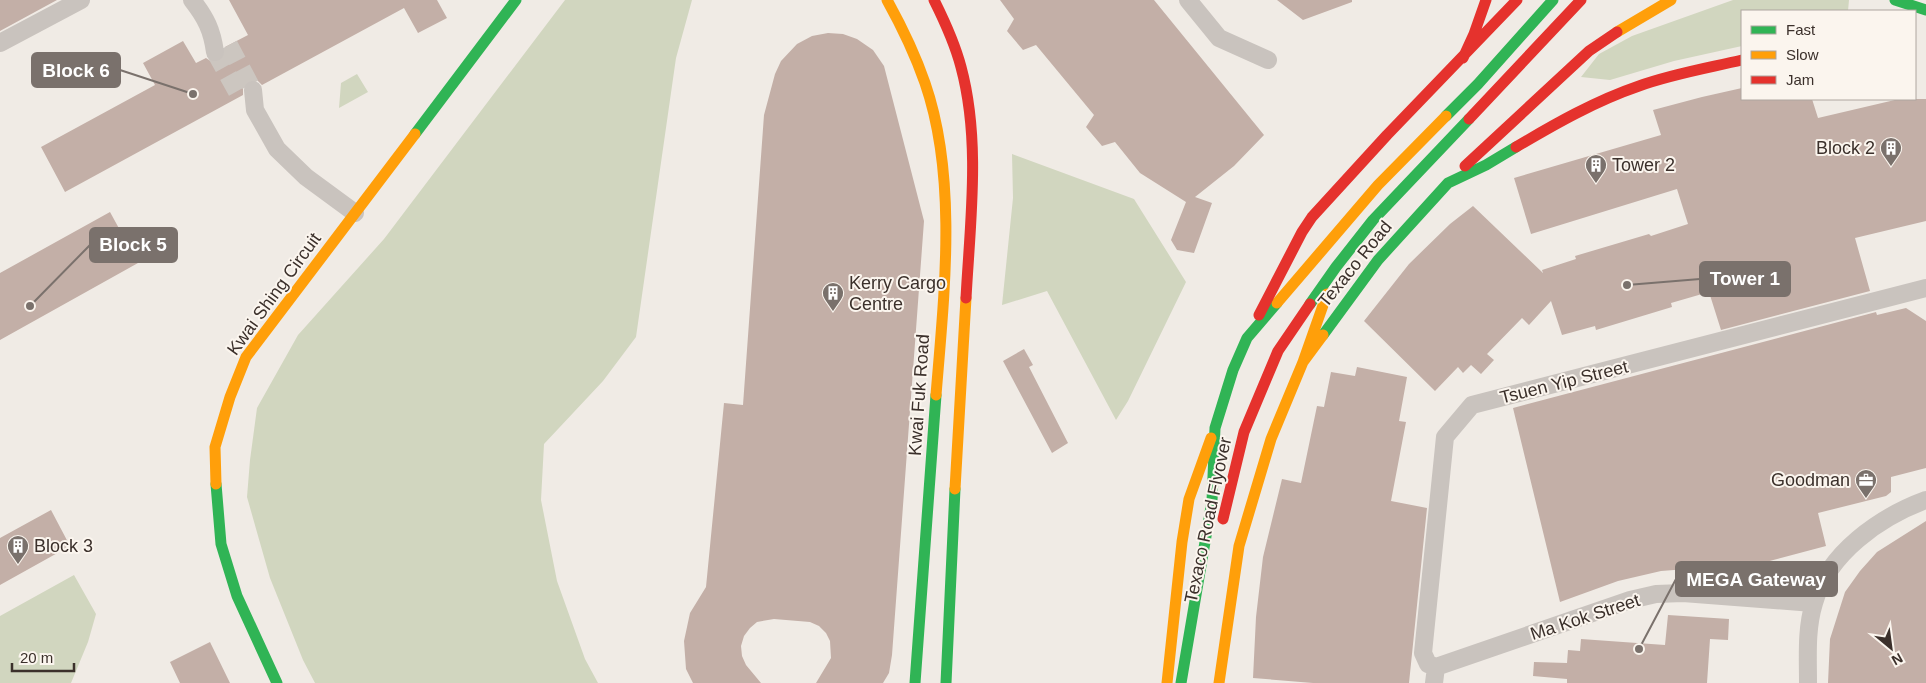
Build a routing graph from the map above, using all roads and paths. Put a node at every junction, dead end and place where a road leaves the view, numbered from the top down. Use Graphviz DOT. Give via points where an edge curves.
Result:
graph roads {
  1 [pos="81,0"];
  2 [pos="192,0"];
  3 [pos="516,0"];
  4 [pos="887,0"];
  5 [pos="934,0"];
  6 [pos="1188,0"];
  7 [pos="1486,0"];
  8 [pos="1517,0"];
  9 [pos="1553,0"];
  10 [pos="1581,0"];
  11 [pos="1671,0"];
  12 [pos="1895,0"];
  13 [pos="1926,10"];
  14 [pos="0,43"];
  15 [pos="222,49"];
  16 [pos="1463,58"];
  17 [pos="1268,60"];
  18 [pos="1741,60"];
  19 [pos="246,94"];
  20 [pos="1448,183"];
  21 [pos="354,213"];
  22 [pos="1336,267"];
  23 [pos="1926,288"];
  24 [pos="1247,338"];
  25 [pos="1303,362"];
  26 [pos="1215,428"];
  27 [pos="1926,500"];
  28 [pos="1220,532"];
  29 [pos="1813,603"];
  30 [pos="1435,675"];
  31 [pos="277,683"];
  32 [pos="915,683"];
  33 [pos="946,683"];
  34 [pos="1167,683"];
  35 [pos="1181,683"];
  36 [pos="1219,683"];
  37 [pos="1808,683"];
  1 -- 14 [label="street"];
  2 -- 15 [label="street"];
  3 -- 21 [label="main road, Kwai Shing Circuit"];
  4 -- 32 [label="main road, Kwai Fuk Road" via="909,41 929,99 945,194 944,281"];
  5 -- 33 [label="main road" via="956,51 965,87 972,159"];
  6 -- 17 [label="street" via="1219,38"];
  7 -- 16 [label="main road"];
  8 -- 16 [label="main road, Texaco Road"];
  9 -- 24 [label="main road, Texaco Road" via="1478,84 1378,185"];
  10 -- 22 [label="main road, Texaco Road" via="1373,220"];
  11 -- 20 [label="main road" via="1588,51"];
  12 -- 13 [label="main road"];
  16 -- 24 [label="main road, Texaco Road" via="1386,135 1312,217"];
  18 -- 20 [label="main road, Texaco Road" via="1639,86 1595,104"];
  19 -- 21 [label="street" via="277,149 291,165"];
  20 -- 25 [label="main road, Texaco Road" via="1378,260"];
  21 -- 31 [label="main road, Kwai Shing Circuit" via="246,357 215,447 220,544 237,596"];
  22 -- 25 [label="main road"];
  22 -- 28 [label="main road, Texaco Road Flyover" via="1278,351 1263,385 1244,432"];
  23 -- 30 [label="street, Tsuen Yip Street" via="1472,405 1445,437 1424,653"];
  24 -- 26 [label="main road, Texaco Road"];
  25 -- 36 [label="main road, Texaco Road" via="1271,439 1239,546"];
  26 -- 34 [label="main road, Texaco Road" via="1189,499"];
  26 -- 35 [label="main road, Texaco Road Flyover" via="1212,501"];
  27 -- 29 [label="street" via="1884,520 1854,543 1831,568"];
  29 -- 30 [label="street, Ma Kok Street" via="1683,593 1656,594 1630,600"];
  29 -- 37 [label="street" via="1808,636"];
}
